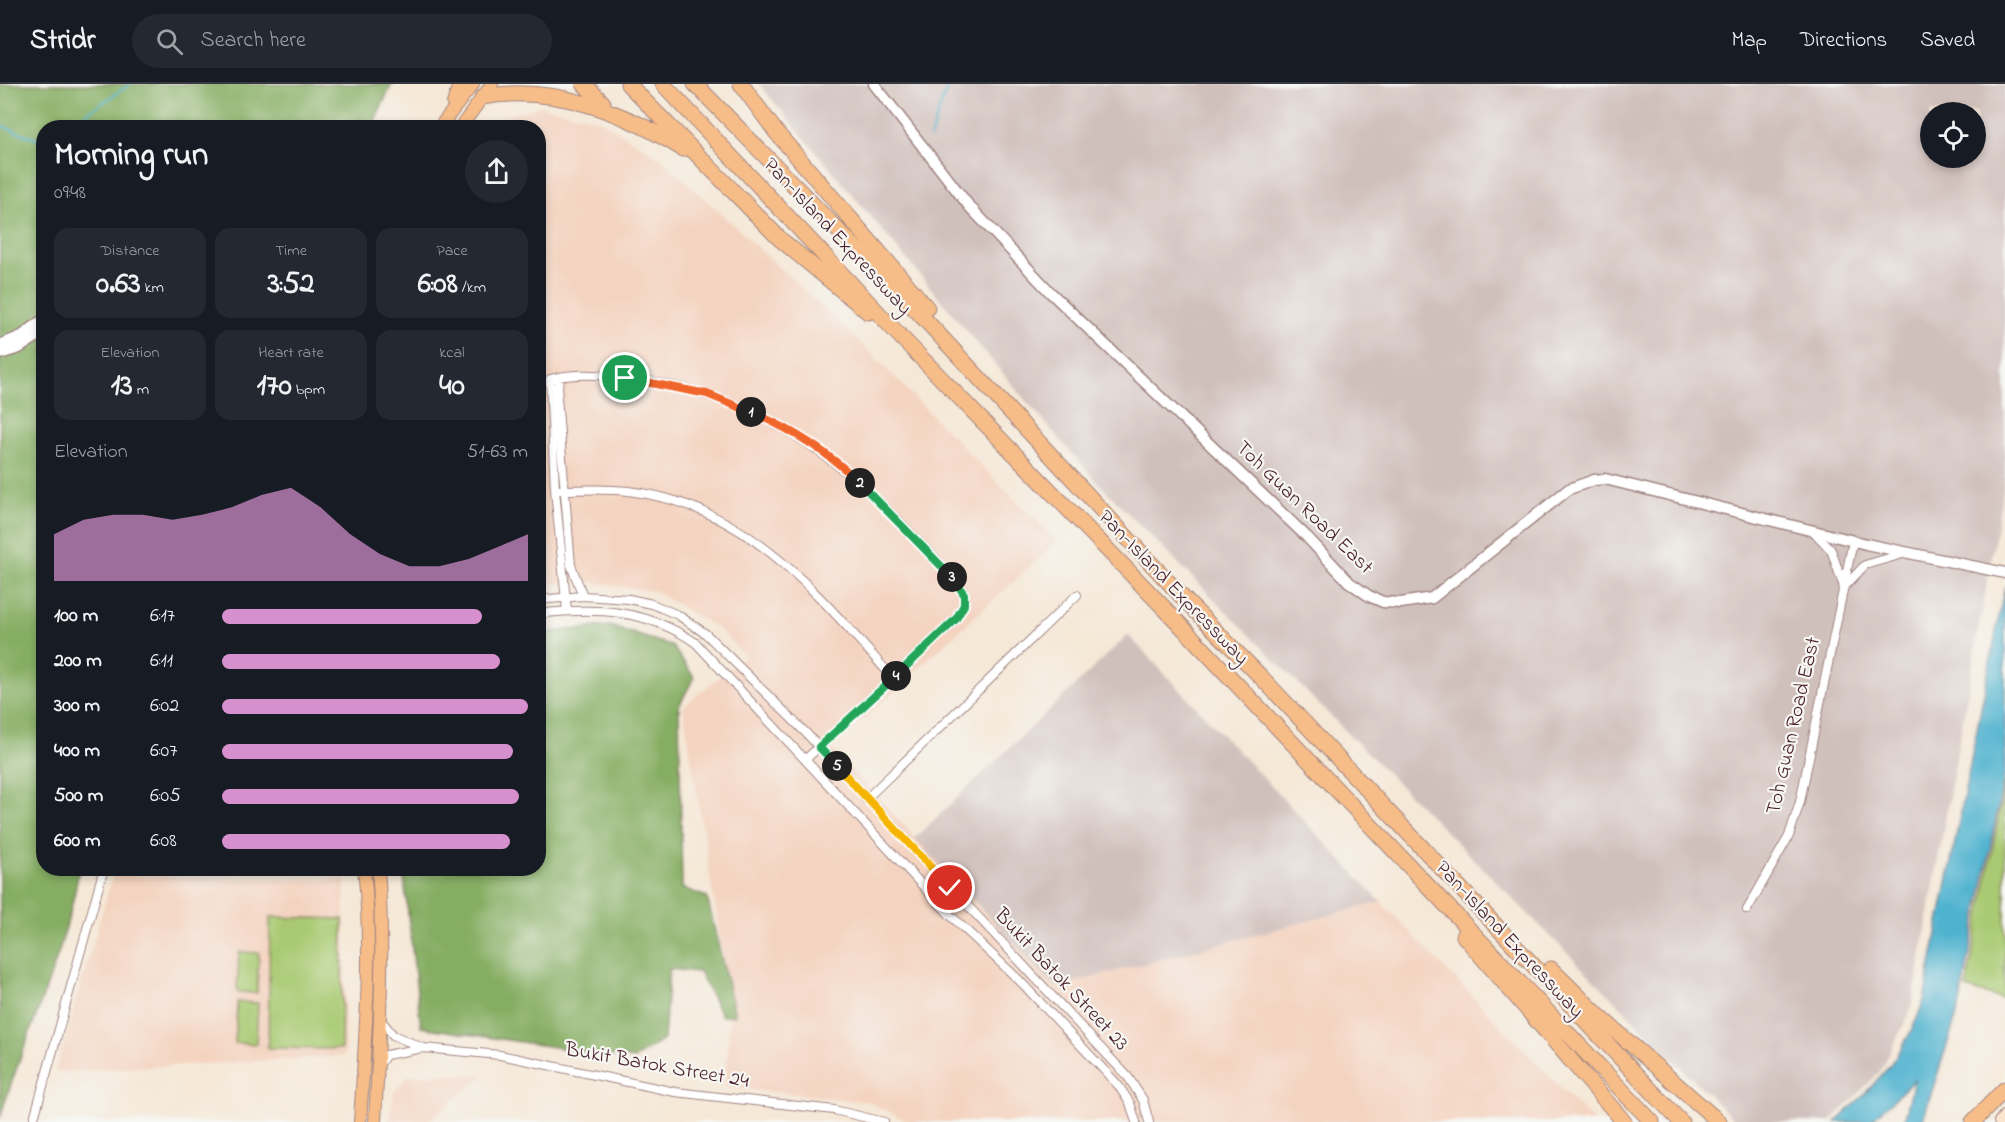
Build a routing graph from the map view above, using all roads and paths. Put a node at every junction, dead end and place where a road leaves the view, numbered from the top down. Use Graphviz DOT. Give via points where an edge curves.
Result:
graph roads {
  1 [pos="459,84"];
  2 [pos="472,84"];
  3 [pos="492,84"];
  4 [pos="584,84"];
  5 [pos="628,84"];
  6 [pos="663,84"];
  7 [pos="695,84"];
  8 [pos="741,84"];
  9 [pos="874,84"];
  10 [pos="483,97"];
  11 [pos="608,106"];
  12 [pos="451,111"];
  13 [pos="445,120"];
  14 [pos="466,120"];
  15 [pos="704,162"];
  16 [pos="36,325"];
  17 [pos="899,335"];
  18 [pos="36,337"];
  19 [pos="0,345"];
  20 [pos="0,354"];
  21 [pos="996,394"];
  22 [pos="560,490"];
  23 [pos="1814,532"];
  24 [pos="1853,541"];
  25 [pos="1907,553"];
  26 [pos="2001,572"];
  27 [pos="1844,588"];
  28 [pos="1077,595"];
  29 [pos="565,596"];
  30 [pos="583,596"];
  31 [pos="546,599"];
  32 [pos="567,611"];
  33 [pos="546,613"];
  34 [pos="893,678"];
  35 [pos="819,747"];
  36 [pos="806,759"];
  37 [pos="866,798"];
  38 [pos="1400,856"];
  39 [pos="102,876"];
  40 [pos="365,876"];
  41 [pos="379,876"];
  42 [pos="1747,910"];
  43 [pos="1521,950"];
  44 [pos="379,1017"];
  45 [pos="423,1048"];
  46 [pos="377,1069"];
  47 [pos="2005,1089"];
  48 [pos="2005,1116"];
  49 [pos="1622,1119"];
  50 [pos="33,1122"];
  51 [pos="360,1122"];
  52 [pos="375,1122"];
  53 [pos="884,1122"];
  54 [pos="1136,1122"];
  55 [pos="1149,1122"];
  56 [pos="1652,1122"];
  57 [pos="1681,1122"];
  58 [pos="1719,1122"];
  59 [pos="1973,1122"];
  60 [pos="2000,1122"];
  1 -- 12 [label="main road"];
  2 -- 12 [label="main road"];
  3 -- 10 [label="main road"];
  4 -- 11 [label="highway"];
  5 -- 15 [label="highway"];
  6 -- 17 [label="highway, Pan-Island Expressway"];
  7 -- 21 [label="highway, Pan-Island Expressway"];
  8 -- 21 [label="highway"];
  9 -- 23 [label="street, Toh Guan Road East" via="969,206 1051,293 1349,582 1369,596 1401,603 1432,598 1569,489 1594,480 1605,479"];
  10 -- 11 [label="highway" via="500,90 535,86"];
  10 -- 14 [label="main road"];
  11 -- 15 [label="highway"];
  12 -- 13 [label="main road"];
  15 -- 17 [label="highway" via="780,239"];
  16 -- 19 [label="street"];
  17 -- 38 [label="highway, Pan-Island Expressway"];
  18 -- 20 [label="street"];
  21 -- 43 [label="highway, Pan-Island Expressway" via="1185,600"];
  22 -- 29 [label="street"];
  22 -- 30 [label="street" via="571,565"];
  22 -- 34 [label="street" via="607,489 660,497 700,510 745,533 817,592"];
  22 -- 34 [label="street" via="559,378 589,375 635,379 707,394 793,432 853,476 959,584 964,594 964,605 956,619"];
  23 -- 24 [label="street, Toh Guan Road East"];
  23 -- 27 [label="street" via="1837,561"];
  24 -- 25 [label="street, Toh Guan Road East"];
  24 -- 27 [label="street, Toh Guan Road East"];
  25 -- 26 [label="street, Toh Guan Road East"];
  25 -- 27 [label="street" via="1865,565"];
  27 -- 42 [label="street, Toh Guan Road East" via="1800,802 1789,836"];
  28 -- 37 [label="street"];
  29 -- 30 [label="street, Bukit Batok Street 23"];
  29 -- 31 [label="street, Bukit Batok Street 23"];
  29 -- 32 [label="street"];
  30 -- 35 [label="street, Bukit Batok Street 23" via="652,604 697,627"];
  32 -- 33 [label="street, Bukit Batok Street 23"];
  32 -- 36 [label="street, Bukit Batok Street 23" via="627,612 687,637"];
  34 -- 35 [label="street"];
  35 -- 36 [label="street"];
  35 -- 37 [label="street, Bukit Batok Street 23"];
  36 -- 54 [label="street, Bukit Batok Street 23" via="950,915 1019,980 1119,1085"];
  37 -- 55 [label="street, Bukit Batok Street 23" via="1128,1077 1143,1100"];
  38 -- 49 [label="highway"];
  38 -- 56 [label="highway, Pan-Island Expressway"];
  39 -- 50 [label="street"];
  40 -- 51 [label="main road" via="369,955"];
  41 -- 44 [label="main road" via="382,914"];
  43 -- 57 [label="highway, Pan-Island Expressway"];
  43 -- 58 [label="highway" via="1543,961"];
  44 -- 45 [label="street, Bukit Batok Street 24" via="393,1035"];
  44 -- 46 [label="main road"];
  45 -- 46 [label="street, Bukit Batok Street 24" via="386,1055"];
  45 -- 53 [label="street, Bukit Batok Street 24" via="500,1055 675,1092 834,1110"];
  46 -- 52 [label="main road"];
  47 -- 59 [label="highway"];
  48 -- 60 [label="main road"];
}
